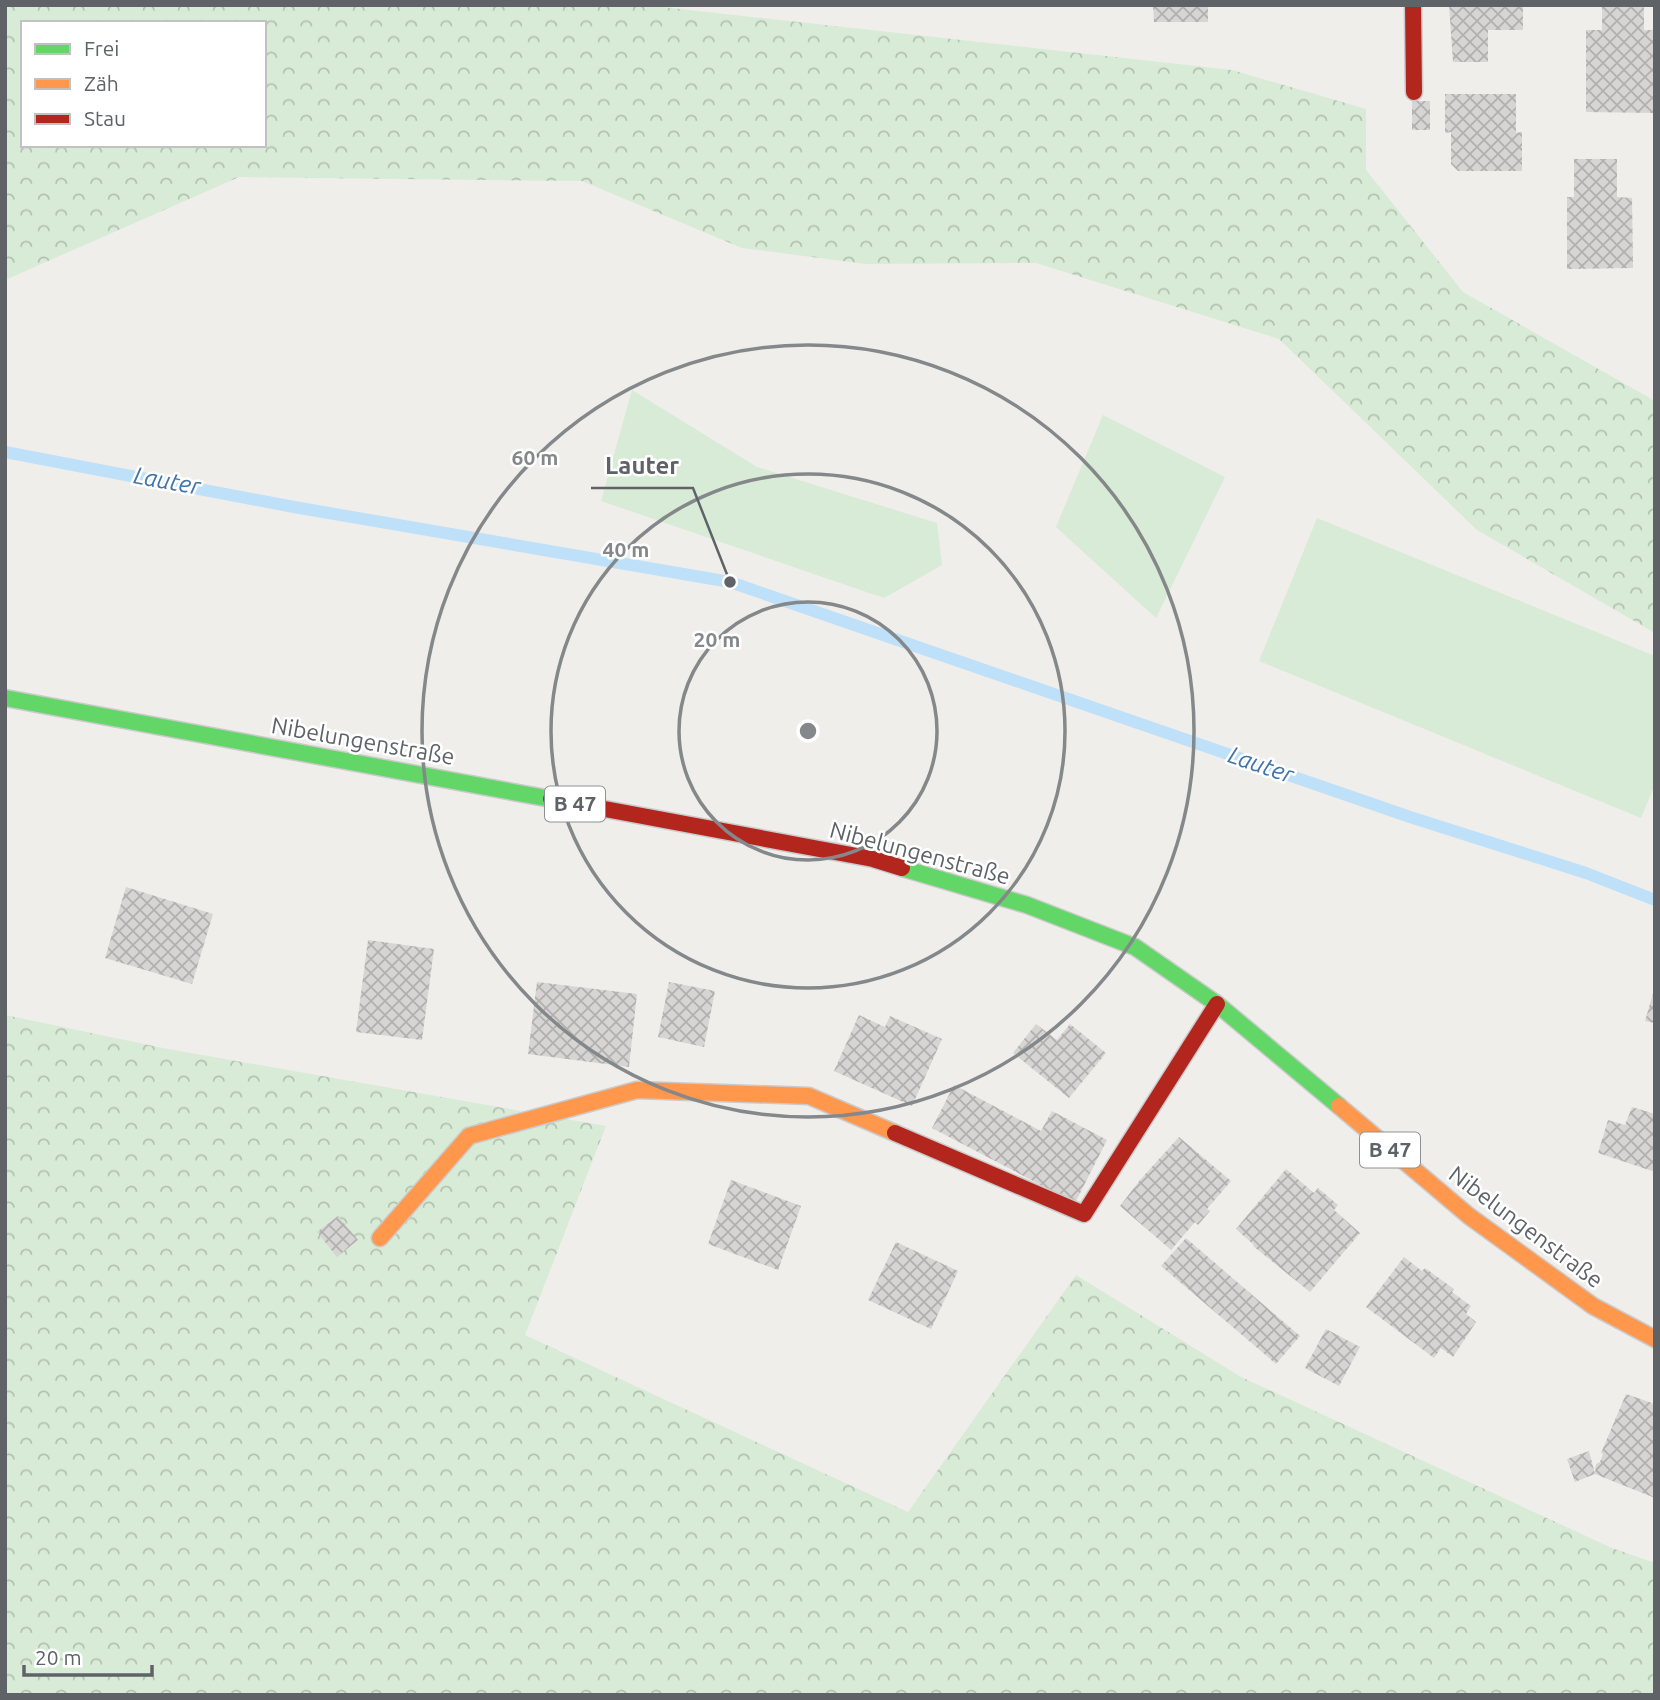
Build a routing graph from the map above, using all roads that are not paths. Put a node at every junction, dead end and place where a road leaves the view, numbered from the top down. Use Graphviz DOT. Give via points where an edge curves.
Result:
graph roads {
  1 [pos="1413,5"];
  2 [pos="1414,92"];
  3 [pos="5,698"];
  4 [pos="1217,1004"];
  5 [pos="380,1238"];
  6 [pos="1655,1339"];
  1 -- 2 [label="main road"];
  3 -- 4 [label="main road, Nibelungenstraße / B 47" via="873,859 1027,905 1135,947"];
  4 -- 5 [label="main road" via="1084,1214 809,1096 637,1090 469,1136"];
  4 -- 6 [label="main road, Nibelungenstraße / B 47" via="1469,1216 1592,1306"];
}
